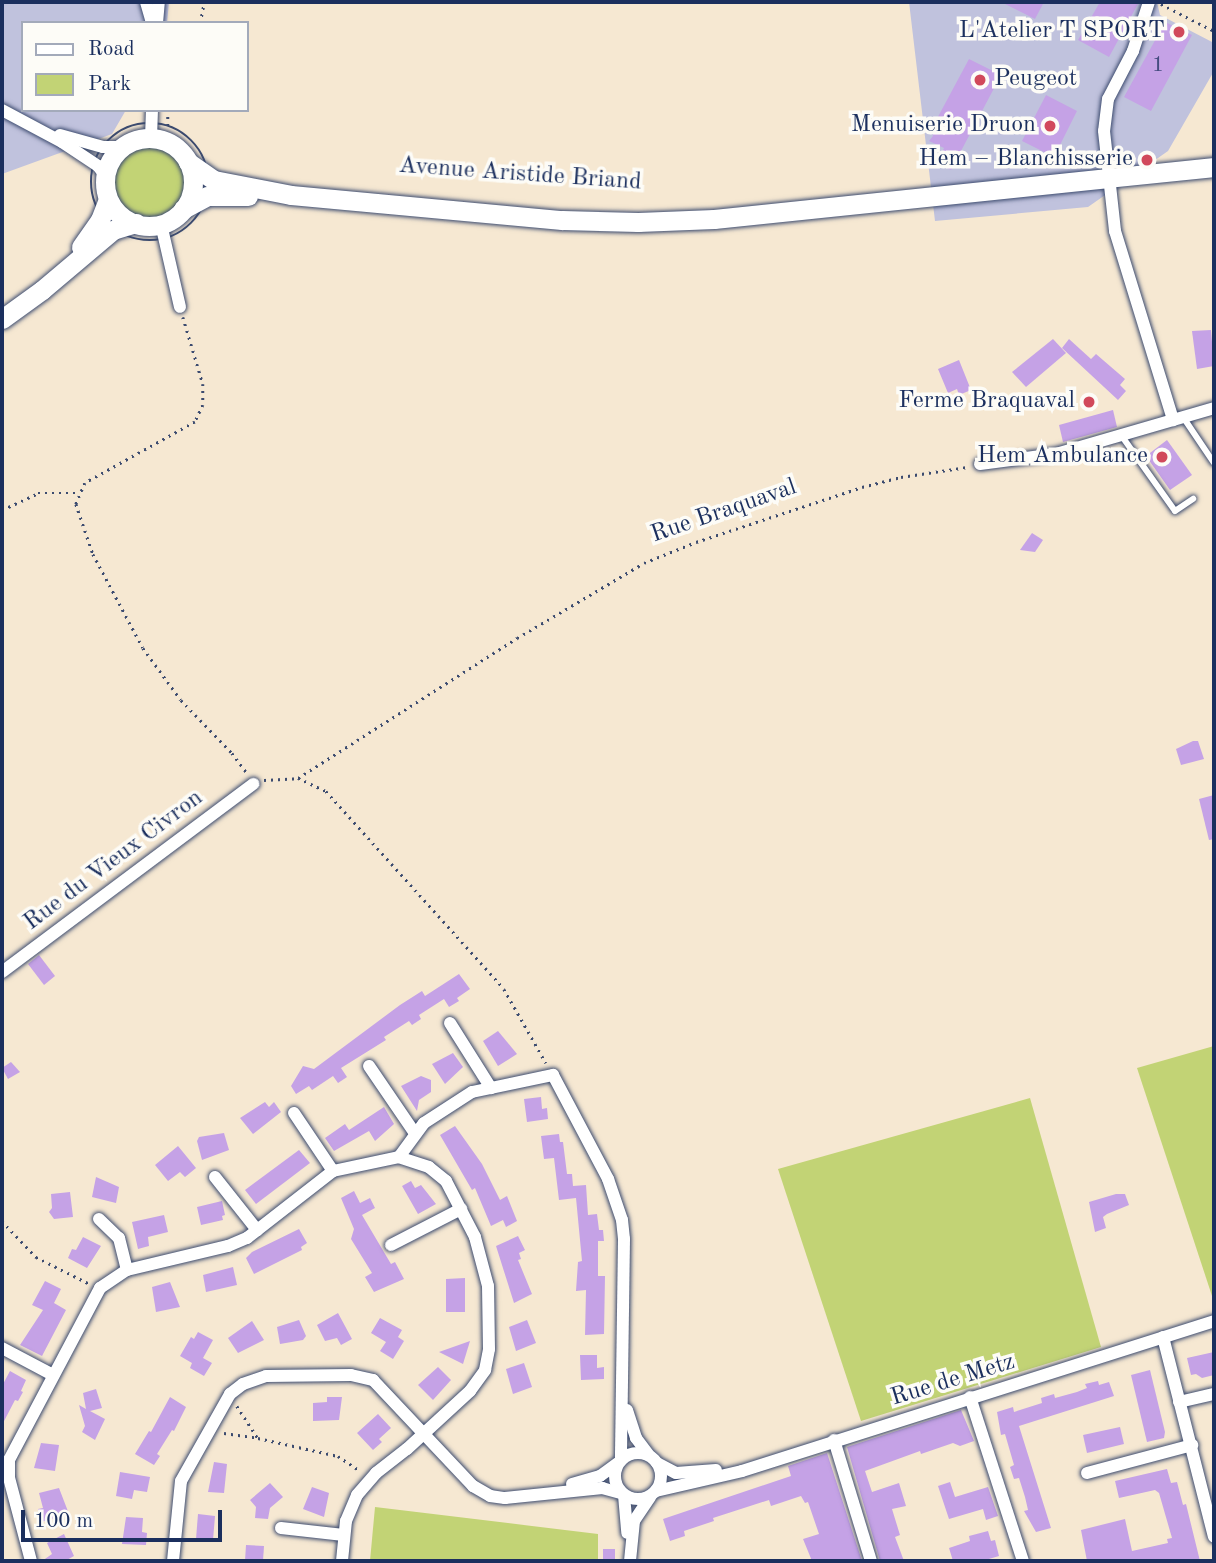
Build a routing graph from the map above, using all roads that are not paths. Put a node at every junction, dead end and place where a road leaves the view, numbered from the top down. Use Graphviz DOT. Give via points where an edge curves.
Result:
graph roads {
  1 [pos="146,2"];
  2 [pos="159,2"];
  3 [pos="1149,2"];
  4 [pos="154,21"];
  5 [pos="155,21"];
  6 [pos="2,110"];
  7 [pos="152,124"];
  8 [pos="43,130"];
  9 [pos="112,147"];
  10 [pos="1214,167"];
  11 [pos="100,169"];
  12 [pos="206,174"];
  13 [pos="1108,178"];
  14 [pos="182,210"];
  15 [pos="102,213"];
  16 [pos="136,223"];
  17 [pos="163,231"];
  18 [pos="180,307"];
  19 [pos="2,318"];
  20 [pos="1214,408"];
  21 [pos="1178,419"];
  22 [pos="1121,435"];
  23 [pos="1214,463"];
  24 [pos="981,464"];
  25 [pos="1193,499"];
  26 [pos="253,784"];
  27 [pos="2,972"];
  28 [pos="450,1023"];
  29 [pos="369,1066"];
  30 [pos="491,1087"];
  31 [pos="295,1113"];
  32 [pos="414,1132"];
  33 [pos="399,1157"];
  34 [pos="332,1171"];
  35 [pos="215,1177"];
  36 [pos="461,1209"];
  37 [pos="99,1219"];
  38 [pos="257,1230"];
  39 [pos="391,1245"];
  40 [pos="127,1270"];
  41 [pos="1214,1321"];
  42 [pos="1163,1337"];
  43 [pos="2,1348"];
  44 [pos="53,1375"];
  45 [pos="623,1386"];
  46 [pos="1214,1394"];
  47 [pos="970,1397"];
  48 [pos="1179,1402"];
  49 [pos="424,1434"];
  50 [pos="834,1440"];
  51 [pos="1192,1445"];
  52 [pos="620,1461"];
  53 [pos="654,1461"];
  54 [pos="755,1465"];
  55 [pos="1087,1473"];
  56 [pos="654,1493"];
  57 [pos="534,1494"];
  58 [pos="623,1494"];
  59 [pos="281,1528"];
  60 [pos="344,1535"];
  61 [pos="1214,1536"];
  62 [pos="1017,1560"];
  63 [pos="30,1561"];
  64 [pos="173,1561"];
  65 [pos="342,1561"];
  66 [pos="629,1561"];
  67 [pos="871,1561"];
  1 -- 4 [label="street"];
  2 -- 5 [label="street"];
  3 -- 13 [label="street" via="1133,51 1108,99 1104,131"];
  6 -- 8 [label="street"];
  7 -- 9 [label="main road" via="133,141"];
  7 -- 12 [label="main road"];
  8 -- 9 [label="street"];
  8 -- 11 [label="street"];
  9 -- 11 [label="main road" via="110,162"];
  10 -- 13 [label="main road, Avenue Aristide Briand"];
  11 -- 15 [label="main road"];
  12 -- 13 [label="main road, Avenue Aristide Briand" via="291,195 562,220 638,222 714,219"];
  12 -- 14 [label="main road, Avenue Aristide Briand"];
  12 -- 14 [label="main road" via="192,187"];
  13 -- 21 [label="street" via="1119,245"];
  14 -- 17 [label="main road, Avenue Aristide Briand"];
  15 -- 16 [label="main road"];
  15 -- 16 [label="main road"];
  15 -- 19 [label="main road" via="66,268"];
  16 -- 17 [label="main road"];
  17 -- 18 [label="street"];
  20 -- 21 [label="street"];
  21 -- 22 [label="street"];
  21 -- 23 [label="lane"];
  22 -- 24 [label="street" via="1056,454"];
  22 -- 25 [label="lane" via="1175,511"];
  26 -- 27 [label="street, Rue du Vieux Civron"];
  28 -- 30 [label="street"];
  29 -- 32 [label="street"];
  30 -- 32 [label="street" via="456,1100"];
  30 -- 45 [label="street" via="553,1076 614,1191 622,1220"];
  31 -- 34 [label="street"];
  32 -- 33 [label="street"];
  33 -- 34 [label="street"];
  33 -- 36 [label="street" via="438,1174"];
  34 -- 38 [label="street"];
  35 -- 38 [label="street"];
  36 -- 39 [label="street"];
  36 -- 49 [label="street" via="486,1271 488,1359 478,1381"];
  37 -- 40 [label="street" via="119,1238"];
  38 -- 40 [label="street" via="228,1246"];
  40 -- 44 [label="street" via="100,1288"];
  41 -- 42 [label="street, Rue de Metz"];
  42 -- 47 [label="street, Rue de Metz"];
  42 -- 48 [label="street"];
  43 -- 44 [label="street"];
  44 -- 63 [label="street" via="13,1450 8,1469"];
  45 -- 52 [label="street"];
  45 -- 53 [label="street" via="632,1428"];
  46 -- 48 [label="street"];
  47 -- 50 [label="street, Rue de Metz"];
  47 -- 62 [label="street"];
  48 -- 51 [label="street"];
  49 -- 57 [label="street" via="482,1493 505,1498"];
  49 -- 60 [label="street" via="369,1480 351,1507"];
  49 -- 64 [label="street" via="364,1376 266,1376 243,1384 230,1394 208,1430 178,1492"];
  50 -- 54 [label="street, Rue de Metz"];
  50 -- 67 [label="street"];
  51 -- 55 [label="street"];
  51 -- 61 [label="street"];
  52 -- 53 [label="street" via="638,1453"];
  52 -- 57 [label="street" via="600,1476"];
  52 -- 58 [label="street" via="614,1476"];
  53 -- 54 [label="street, Rue de Metz" via="684,1474"];
  53 -- 56 [label="street" via="661,1477"];
  54 -- 56 [label="street, Rue de Metz"];
  56 -- 58 [label="street" via="638,1500"];
  56 -- 66 [label="street" via="637,1514"];
  57 -- 58 [label="street" via="602,1488"];
  58 -- 66 [label="street"];
  59 -- 60 [label="street"];
  60 -- 65 [label="street"];
}
